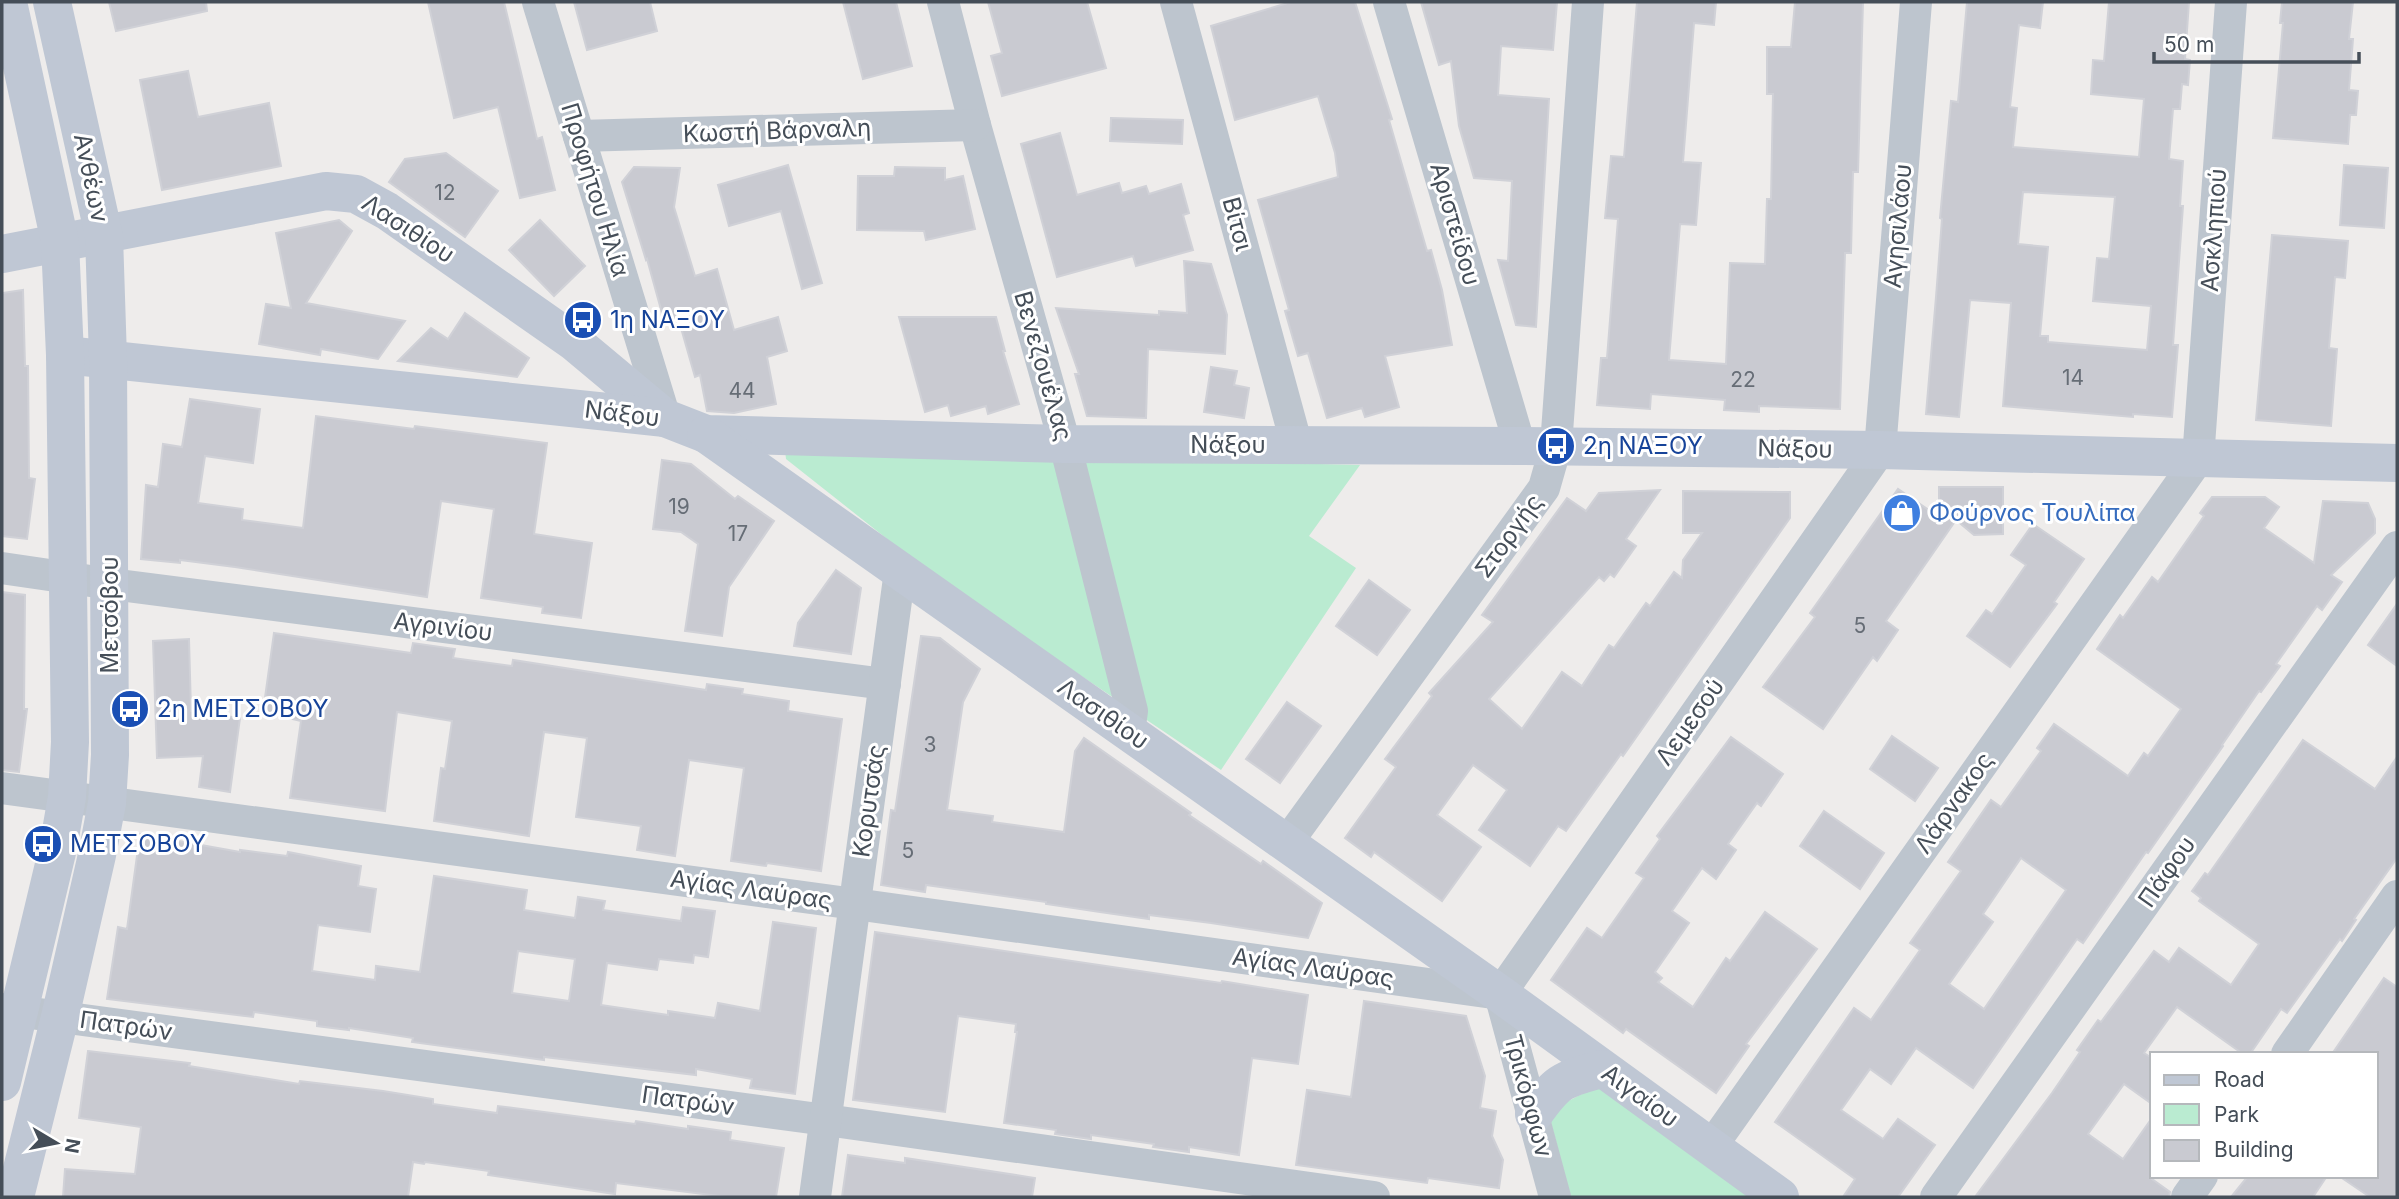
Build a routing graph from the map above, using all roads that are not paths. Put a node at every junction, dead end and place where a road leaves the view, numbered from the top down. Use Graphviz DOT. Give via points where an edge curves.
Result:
graph roads {
  1 [pos="8,2"];
  2 [pos="52,2"];
  3 [pos="538,2"];
  4 [pos="943,2"];
  5 [pos="1176,2"];
  6 [pos="1389,2"];
  7 [pos="1588,2"];
  8 [pos="1916,2"];
  9 [pos="2231,2"];
  10 [pos="975,125"];
  11 [pos="579,136"];
  12 [pos="104,236"];
  13 [pos="60,242"];
  14 [pos="2,254"];
  15 [pos="65,355"];
  16 [pos="108,358"];
  17 [pos="665,418"];
  18 [pos="706,434"];
  19 [pos="1065,444"];
  20 [pos="1297,446"];
  21 [pos="1538,446"];
  22 [pos="1880,450"];
  23 [pos="2198,459"];
  24 [pos="2397,463"];
  25 [pos="2397,547"];
  26 [pos="2,568"];
  27 [pos="901,571"];
  28 [pos="68,578"];
  29 [pos="111,584"];
  30 [pos="885,684"];
  31 [pos="1129,732"];
  32 [pos="2,788"];
  33 [pos="67,797"];
  34 [pos="107,803"];
  35 [pos="1286,844"];
  36 [pos="2397,896"];
  37 [pos="855,904"];
  38 [pos="1500,995"];
  39 [pos="10,1010"];
  40 [pos="60,1017"];
  41 [pos="2288,1052"];
  42 [pos="1601,1069"];
  43 [pos="2,1082"];
  44 [pos="1534,1114"];
  45 [pos="826,1120"];
  46 [pos="1711,1147"];
  47 [pos="2201,1178"];
  48 [pos="15,1197"];
  49 [pos="815,1197"];
  50 [pos="1374,1197"];
  51 [pos="1555,1197"];
  52 [pos="1780,1197"];
  53 [pos="1936,1197"];
  54 [pos="2187,1197"];
  1 -- 13 [label="street, Ανθέων"];
  2 -- 12 [label="street, Ανθέων"];
  3 -- 11 [label="street, Προφήτου Ηλία"];
  4 -- 10 [label="street, Βενεζουέλας"];
  5 -- 20 [label="street, Βίτσι"];
  6 -- 21 [label="street, Αριστείδου"];
  7 -- 21 [label="street, Στοργής"];
  8 -- 22 [label="street, Αγησιλάου"];
  9 -- 23 [label="street, Ασκληπιού"];
  10 -- 11 [label="street, Κωστή Βάρναλη"];
  10 -- 19 [label="street, Βενεζουέλας"];
  11 -- 17 [label="street, Προφήτου Ηλία"];
  12 -- 13 [label="street, Λασιθίου"];
  12 -- 16 [label="street, Ανθέων"];
  12 -- 17 [label="street, Λασιθίου" via="326,191 356,194 573,342"];
  13 -- 14 [label="street"];
  13 -- 15 [label="street, Ανθέων"];
  15 -- 16 [label="street, Νάξου"];
  15 -- 28 [label="street, Μετσόβου"];
  16 -- 17 [label="street, Νάξου"];
  16 -- 29 [label="street, Μετσόβου"];
  17 -- 18 [label="street, Νάξου"];
  18 -- 19 [label="street, Νάξου"];
  18 -- 27 [label="street, Λασιθίου"];
  19 -- 20 [label="street, Νάξου"];
  19 -- 31 [label="street, Βενεζουέλας" via="1132,711"];
  20 -- 21 [label="street, Νάξου"];
  21 -- 22 [label="street, Νάξου"];
  21 -- 35 [label="street, Στοργής" via="1544,488"];
  22 -- 23 [label="street, Νάξου"];
  22 -- 38 [label="street, Λεμεσού"];
  23 -- 24 [label="street, Νάξου"];
  23 -- 46 [label="street, Λάρνακος"];
  25 -- 53 [label="street, Πάφου"];
  26 -- 28 [label="street, Αγρινίου"];
  27 -- 30 [label="street, Κορυτσάς"];
  27 -- 31 [label="street, Λασιθίου"];
  28 -- 29 [label="street, Αγρινίου"];
  28 -- 33 [label="street, Μετσόβου"];
  29 -- 30 [label="street, Αγρινίου"];
  29 -- 34 [label="street, Μετσόβου"];
  30 -- 37 [label="street, Κορυτσάς"];
  31 -- 35 [label="street, Λασιθίου"];
  32 -- 33 [label="street, Αγίας Λαύρας"];
  33 -- 34 [label="street, Αγίας Λαύρας"];
  33 -- 39 [label="street, Μετσόβου" via="58,848"];
  34 -- 37 [label="street, Αγίας Λαύρας"];
  34 -- 40 [label="street, Μετσόβου"];
  35 -- 38 [label="street, Λασιθίου"];
  36 -- 41 [label="street"];
  37 -- 38 [label="street, Αγίας Λαύρας"];
  37 -- 45 [label="street, Κορυτσάς"];
  38 -- 42 [label="street, Αιγαίου"];
  38 -- 44 [label="street, Τρικόρφων"];
  39 -- 40 [label="street, Πατρών"];
  39 -- 43 [label="street, Μετσόβου"];
  40 -- 45 [label="street, Πατρών"];
  40 -- 48 [label="street, Μετσόβου"];
  42 -- 44 [label="street" via="1564,1079"];
  42 -- 46 [label="street, Αιγαίου"];
  44 -- 51 [label="street, Τρικόρφων"];
  45 -- 49 [label="street, Κορυτσάς"];
  45 -- 50 [label="street, Πατρών"];
  46 -- 52 [label="street, Αιγαίου"];
  47 -- 54 [label="street"];
}
